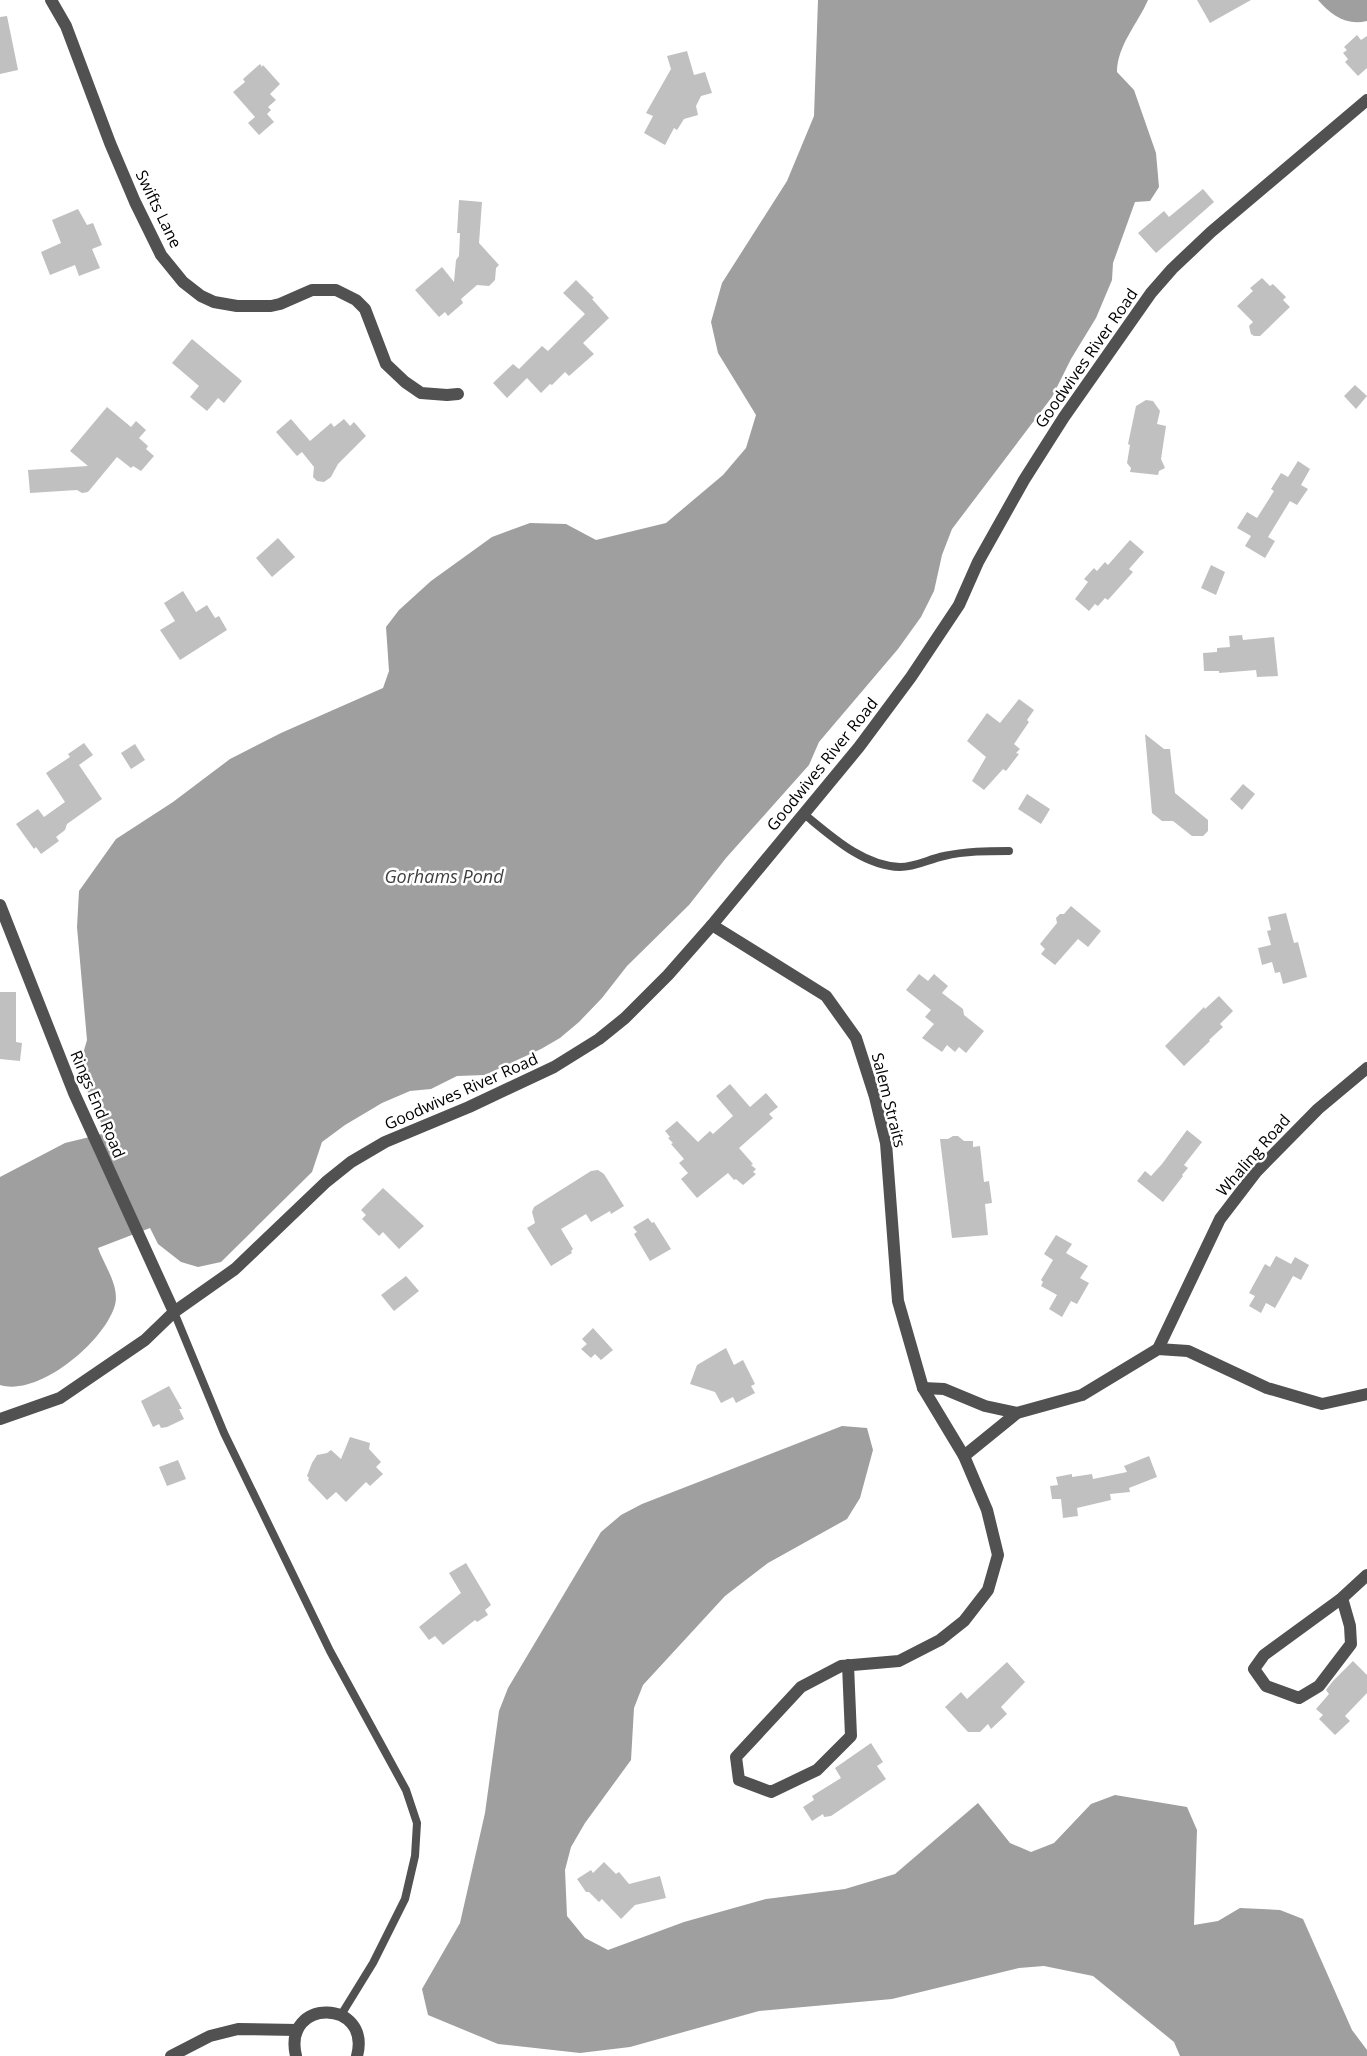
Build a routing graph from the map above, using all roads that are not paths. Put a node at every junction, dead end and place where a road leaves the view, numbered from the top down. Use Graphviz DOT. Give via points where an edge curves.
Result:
graph roads {
  1 [pos="51,0"];
  2 [pos="1367,100"];
  3 [pos="458,394"];
  4 [pos="804,814"];
  5 [pos="1009,851"];
  6 [pos="0,904"];
  7 [pos="712,925"];
  8 [pos="1367,1068"];
  9 [pos="174,1312"];
  10 [pos="1158,1348"];
  11 [pos="923,1388"];
  12 [pos="1367,1394"];
  13 [pos="1017,1413"];
  14 [pos="0,1419"];
  15 [pos="964,1456"];
  16 [pos="1367,1575"];
  17 [pos="1342,1598"];
  18 [pos="848,1665"];
  19 [pos="341,2015"];
  20 [pos="297,2030"];
  21 [pos="171,2056"];
  22 [pos="296,2056"];
  23 [pos="357,2056"];
  1 -- 3 [label="street, Swifts Lane" via="66,26 135,202 161,255 183,282 214,302 237,306 271,306 312,290 336,290 365,309 386,364 405,382 421,393"];
  2 -- 4 [label="street, Goodwives River Road" via="1211,232 1151,293 1026,476 941,634"];
  4 -- 5 [label="lane" via="854,851 887,865 914,865 966,852"];
  4 -- 7 [label="street, Goodwives River Road"];
  6 -- 9 [label="street, Rings End Road" via="74,1093"];
  7 -- 9 [label="street, Goodwives River Road" via="668,975 599,1039 554,1067 385,1142 351,1162 235,1269"];
  7 -- 11 [label="street, Salem Straits" via="826,996 856,1038 886,1143 898,1301"];
  8 -- 10 [label="street, Whaling Road" via="1318,1109 1256,1172 1220,1219"];
  9 -- 14 [label="street, Goodwives River Road" via="145,1340 60,1398"];
  9 -- 19 [label="lane" via="224,1433 330,1652 406,1790 417,1823 415,1857 405,1899"];
  10 -- 12 [label="street" via="1188,1352 1267,1388 1322,1404"];
  10 -- 13 [label="street" via="1082,1395"];
  11 -- 13 [label="street" via="944,1389 985,1406"];
  11 -- 15 [label="street, Salem Straits"];
  13 -- 15 [label="street"];
  15 -- 18 [label="street, Salem Straits" via="987,1510 998,1555 988,1590 964,1620 940,1640 899,1661"];
  16 -- 17 [label="street"];
  17 -- 17 [label="street" via="1264,1654 1254,1669 1266,1686 1299,1698 1319,1686 1351,1644"];
  18 -- 18 [label="street, Salem Straits" via="801,1687 736,1757 739,1780 771,1792 817,1770 851,1736"];
  19 -- 20 [label="street" via="316,2013"];
  19 -- 23 [label="street" via="358,2034"];
  20 -- 21 [label="street" via="238,2029 210,2036"];
  20 -- 22 [label="street"];
}
